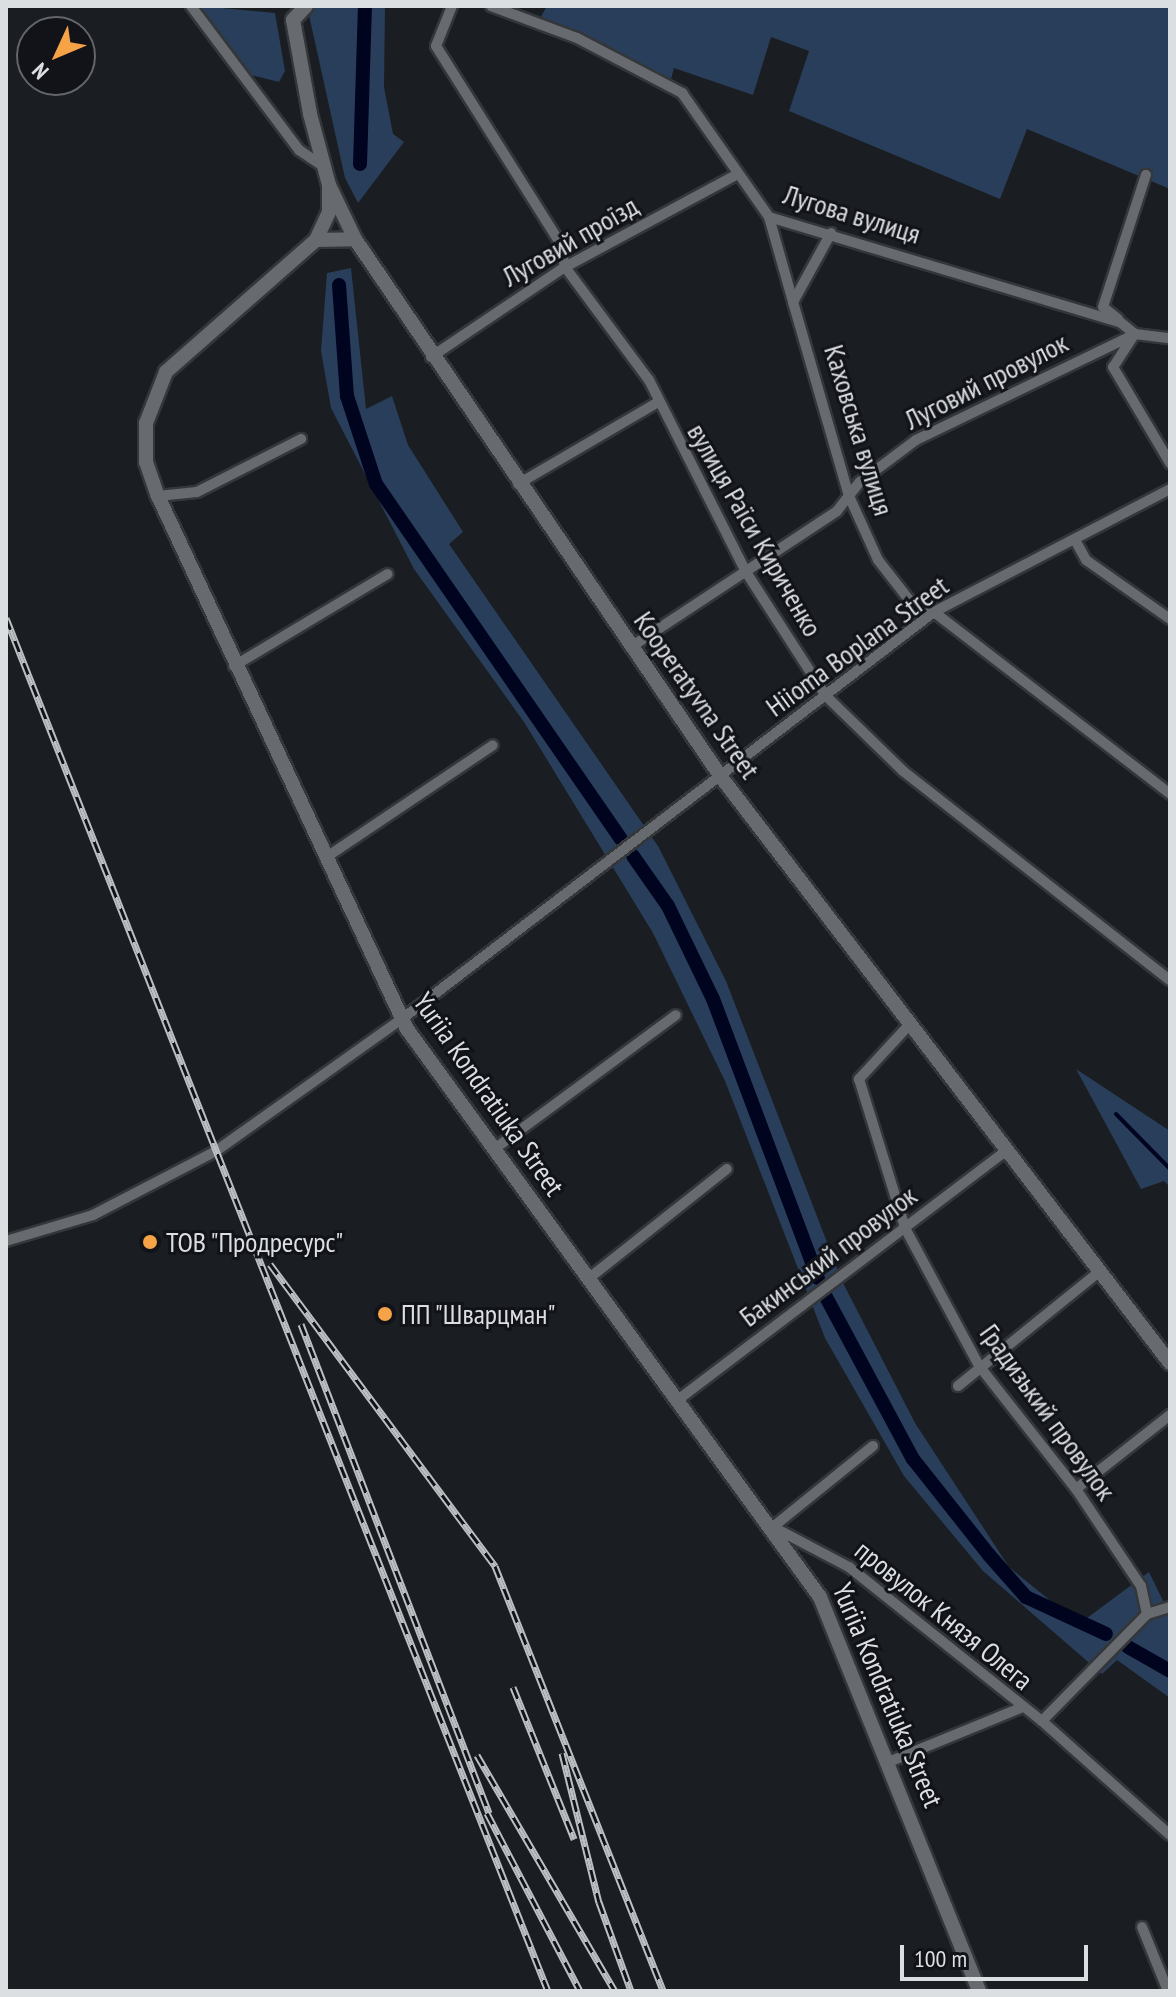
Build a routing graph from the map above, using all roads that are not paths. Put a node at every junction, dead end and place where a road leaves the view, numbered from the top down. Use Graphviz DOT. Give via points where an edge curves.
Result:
graph roads {
  1 [pos="191,6"];
  2 [pos="306,6"];
  3 [pos="452,6"];
  4 [pos="491,6"];
  5 [pos="323,166"];
  6 [pos="738,174"];
  7 [pos="1146,175"];
  8 [pos="329,185"];
  9 [pos="769,217"];
  10 [pos="831,233"];
  11 [pos="355,239"];
  12 [pos="316,240"];
  13 [pos="565,267"];
  14 [pos="793,302"];
  15 [pos="1135,334"];
  16 [pos="1170,338"];
  17 [pos="431,357"];
  18 [pos="655,404"];
  19 [pos="301,439"];
  20 [pos="1170,463"];
  21 [pos="518,484"];
  22 [pos="1170,489"];
  23 [pos="158,496"];
  24 [pos="849,496"];
  25 [pos="1075,540"];
  26 [pos="746,572"];
  27 [pos="388,574"];
  28 [pos="934,612"];
  29 [pos="1170,619"];
  30 [pos="631,647"];
  31 [pos="234,666"];
  32 [pos="826,696"];
  33 [pos="493,745"];
  34 [pos="721,777"];
  35 [pos="1170,794"];
  36 [pos="325,858"];
  37 [pos="1170,980"];
  38 [pos="676,1015"];
  39 [pos="402,1019"];
  40 [pos="909,1025"];
  41 [pos="493,1150"];
  42 [pos="1006,1151"];
  43 [pos="727,1169"];
  44 [pos="905,1228"];
  45 [pos="6,1241"];
  46 [pos="1099,1272"];
  47 [pos="588,1279"];
  48 [pos="1170,1363"];
  49 [pos="980,1367"];
  50 [pos="958,1386"];
  51 [pos="679,1399"];
  52 [pos="1170,1415"];
  53 [pos="873,1446"];
  54 [pos="1076,1489"];
  55 [pos="773,1527"];
  56 [pos="1170,1607"];
  57 [pos="1147,1614"];
  58 [pos="1020,1708"];
  59 [pos="1042,1721"];
  60 [pos="891,1761"];
  61 [pos="1170,1835"];
  62 [pos="1142,1927"];
  63 [pos="979,1991"];
  64 [pos="1168,1991"];
  1 -- 5 [label="street" via="299,150"];
  2 -- 5 [label="street, Kooperatyvna Street" via="293,20"];
  3 -- 13 [label="street, вулиця Раїси Кириченко" via="436,46 560,243"];
  4 -- 6 [label="street, Лугова вулиця" via="577,38 682,93"];
  5 -- 8 [label="street, Kooperatyvna Street"];
  6 -- 9 [label="street, Лугова вулиця"];
  6 -- 13 [label="street, Луговий проїзд"];
  7 -- 15 [label="street" via="1103,307"];
  8 -- 11 [label="street, Kooperatyvna Street"];
  8 -- 12 [label="street, Yuriia Kondratiuka Street" via="329,212"];
  9 -- 10 [label="street, Лугова вулиця"];
  9 -- 14 [label="street, Каховська вулиця"];
  10 -- 14 [label="street"];
  10 -- 15 [label="street, Лугова вулиця" via="1120,322"];
  11 -- 12 [label="street"];
  11 -- 17 [label="street, Kooperatyvna Street"];
  12 -- 23 [label="street, Yuriia Kondratiuka Street" via="166,372 146,423 146,462"];
  13 -- 17 [label="street, Луговий проїзд"];
  13 -- 18 [label="street, вулиця Раїси Кириченко" via="616,329 649,380"];
  14 -- 24 [label="street, Каховська вулиця"];
  15 -- 16 [label="street, Лугова вулиця"];
  15 -- 20 [label="street" via="1113,367"];
  15 -- 24 [label="street, Луговий провулок" via="916,440"];
  17 -- 21 [label="street, Kooperatyvna Street"];
  18 -- 21 [label="street"];
  18 -- 26 [label="street, вулиця Раїси Кириченко"];
  19 -- 23 [label="street" via="197,492"];
  21 -- 30 [label="street, Kooperatyvna Street"];
  22 -- 25 [label="street, Hiioma Boplana Street"];
  23 -- 31 [label="street, Yuriia Kondratiuka Street"];
  24 -- 26 [label="street, Луговий провулок"];
  24 -- 28 [label="street, Каховська вулиця" via="878,560 917,610"];
  25 -- 28 [label="street, Hiioma Boplana Street"];
  25 -- 29 [label="street" via="1086,560"];
  26 -- 30 [label="street, Луговий провулок"];
  26 -- 32 [label="street, вулиця Раїси Кириченко"];
  27 -- 31 [label="street"];
  28 -- 32 [label="street, Hiioma Boplana Street"];
  28 -- 35 [label="street, Каховська вулиця"];
  30 -- 34 [label="street, Kooperatyvna Street"];
  31 -- 36 [label="street, Yuriia Kondratiuka Street"];
  32 -- 34 [label="street, Hiioma Boplana Street"];
  32 -- 37 [label="street, вулиця Раїси Кириченко" via="903,771"];
  33 -- 36 [label="street"];
  34 -- 39 [label="street, Hiioma Boplana Street"];
  34 -- 40 [label="street, Kooperatyvna Street"];
  36 -- 39 [label="street, Yuriia Kondratiuka Street"];
  38 -- 41 [label="street"];
  39 -- 41 [label="street, Yuriia Kondratiuka Street"];
  39 -- 45 [label="street, Hiioma Boplana Street" via="196,1162 93,1215"];
  40 -- 42 [label="street, Kooperatyvna Street"];
  40 -- 44 [label="street, Градизький провулок" via="859,1079"];
  41 -- 47 [label="street, Yuriia Kondratiuka Street"];
  42 -- 44 [label="street, Бакинський провулок"];
  42 -- 46 [label="street, Kooperatyvna Street"];
  43 -- 47 [label="street"];
  44 -- 49 [label="street, Градизький провулок"];
  44 -- 51 [label="street, Бакинський провулок"];
  46 -- 48 [label="street, Kooperatyvna Street"];
  46 -- 49 [label="street"];
  47 -- 51 [label="street, Yuriia Kondratiuka Street"];
  49 -- 50 [label="street"];
  49 -- 54 [label="street, Градизький провулок"];
  51 -- 55 [label="street, Yuriia Kondratiuka Street"];
  52 -- 54 [label="street"];
  53 -- 55 [label="street"];
  54 -- 57 [label="street, Градизький провулок" via="1141,1586"];
  55 -- 58 [label="street, провулок Князя Олега" via="849,1567"];
  55 -- 60 [label="street, Yuriia Kondratiuka Street" via="839,1633"];
  56 -- 57 [label="street"];
  57 -- 59 [label="street"];
  58 -- 59 [label="street, провулок Князя Олега"];
  58 -- 60 [label="street"];
  59 -- 61 [label="street, провулок Князя Олега"];
  60 -- 63 [label="street, Yuriia Kondratiuka Street"];
  62 -- 64 [label="street"];
}
